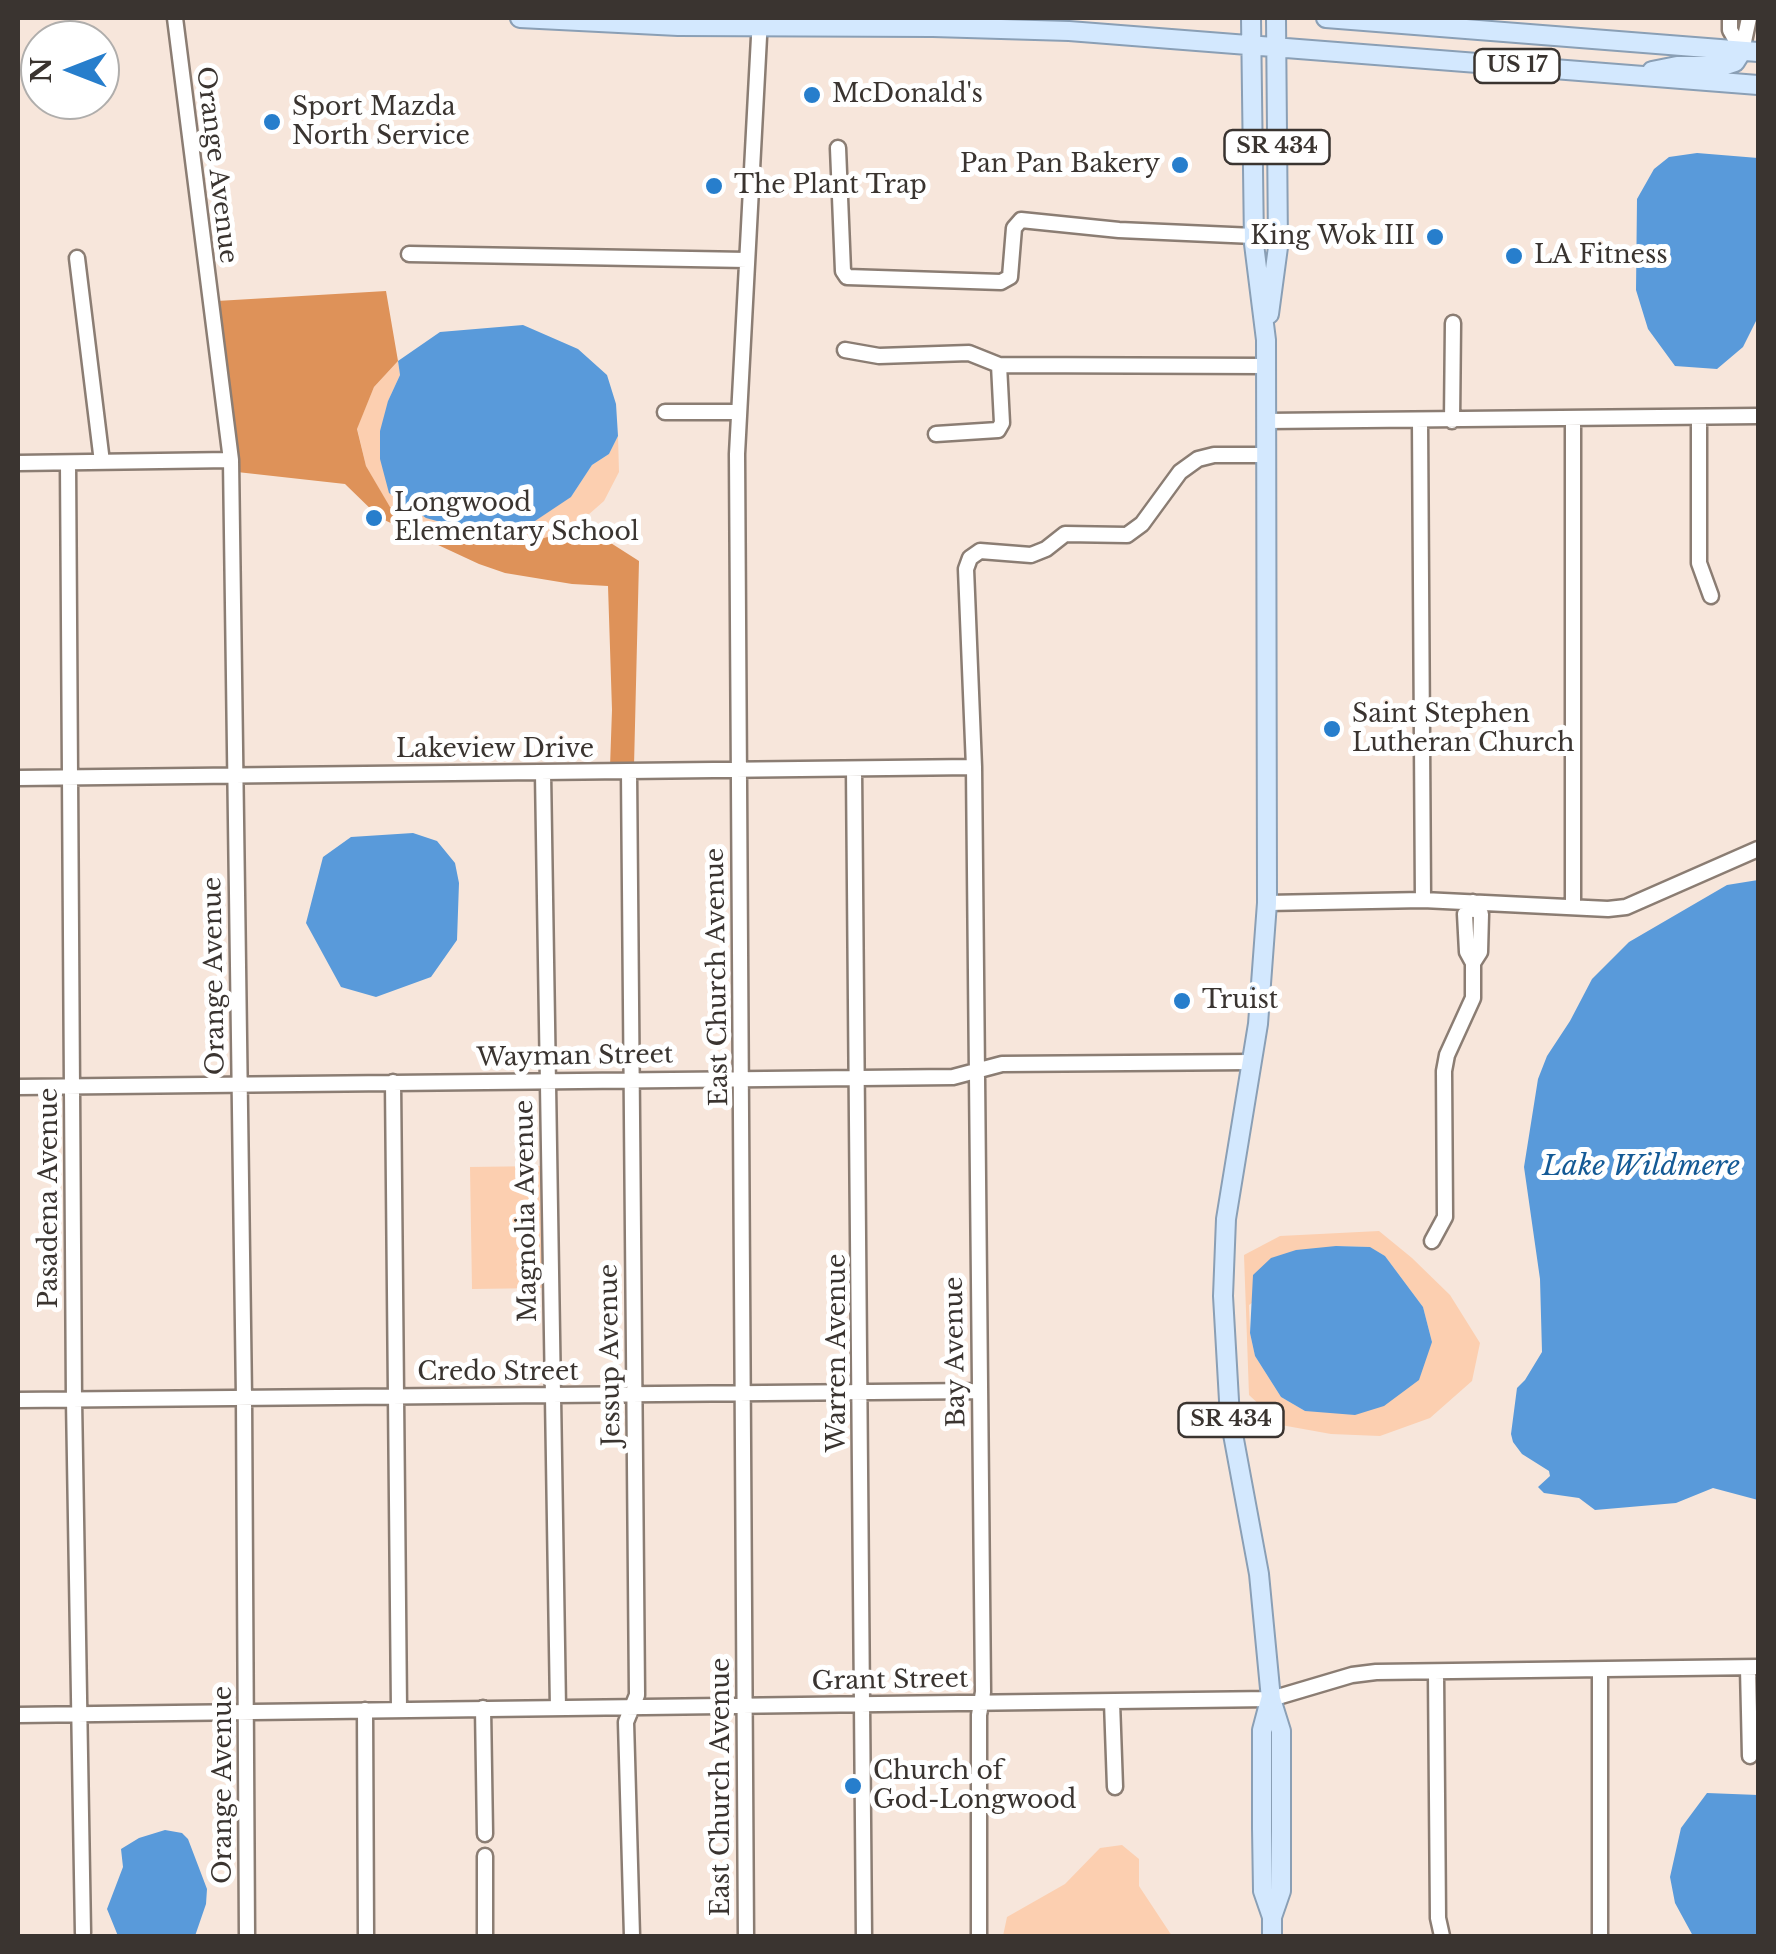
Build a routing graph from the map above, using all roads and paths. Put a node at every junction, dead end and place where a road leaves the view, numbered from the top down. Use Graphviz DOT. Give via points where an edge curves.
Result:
graph roads {
  1 [pos="174,18"];
  2 [pos="520,18"];
  3 [pos="901,18"];
  4 [pos="1251,18"];
  5 [pos="1276,18"];
  6 [pos="1326,18"];
  7 [pos="1730,18"];
  8 [pos="1749,18"];
  9 [pos="760,22"];
  10 [pos="936,22"];
  11 [pos="875,27"];
  12 [pos="1252,46"];
  13 [pos="1276,48"];
  14 [pos="1750,51"];
  15 [pos="1758,71"];
  16 [pos="1632,75"];
  17 [pos="1750,85"];
  18 [pos="838,148"];
  19 [pos="1254,236"];
  20 [pos="409,254"];
  21 [pos="76,258"];
  22 [pos="747,260"];
  23 [pos="1454,323"];
  24 [pos="1266,340"];
  25 [pos="846,350"];
  26 [pos="999,365"];
  27 [pos="1266,366"];
  28 [pos="665,412"];
  29 [pos="738,412"];
  30 [pos="1758,416"];
  31 [pos="1699,417"];
  32 [pos="1573,418"];
  33 [pos="1420,420"];
  34 [pos="1452,420"];
  35 [pos="1266,422"];
  36 [pos="936,434"];
  37 [pos="1266,455"];
  38 [pos="231,460"];
  39 [pos="102,462"];
  40 [pos="18,463"];
  41 [pos="68,463"];
  42 [pos="1711,596"];
  43 [pos="974,767"];
  44 [pos="854,769"];
  45 [pos="738,770"];
  46 [pos="543,772"];
  47 [pos="628,772"];
  48 [pos="235,774"];
  49 [pos="68,776"];
  50 [pos="18,778"];
  51 [pos="1758,849"];
  52 [pos="1423,900"];
  53 [pos="1267,903"];
  54 [pos="1473,905"];
  55 [pos="1573,906"];
  56 [pos="1252,1062"];
  57 [pos="976,1070"];
  58 [pos="742,1078"];
  59 [pos="858,1078"];
  60 [pos="548,1080"];
  61 [pos="631,1080"];
  62 [pos="393,1082"];
  63 [pos="239,1083"];
  64 [pos="72,1086"];
  65 [pos="18,1087"];
  66 [pos="1432,1241"];
  67 [pos="860,1391"];
  68 [pos="978,1391"];
  69 [pos="742,1394"];
  70 [pos="551,1395"];
  71 [pos="634,1395"];
  72 [pos="397,1396"];
  73 [pos="244,1398"];
  74 [pos="18,1400"];
  75 [pos="74,1400"];
  76 [pos="1753,1667"];
  77 [pos="1600,1670"];
  78 [pos="1436,1673"];
  79 [pos="1270,1699"];
  80 [pos="980,1702"];
  81 [pos="1112,1702"];
  82 [pos="862,1704"];
  83 [pos="744,1705"];
  84 [pos="632,1707"];
  85 [pos="484,1708"];
  86 [pos="558,1708"];
  87 [pos="399,1709"];
  88 [pos="365,1710"];
  89 [pos="246,1713"];
  90 [pos="18,1714"];
  91 [pos="79,1714"];
  92 [pos="1750,1756"];
  93 [pos="1115,1787"];
  94 [pos="485,1834"];
  95 [pos="485,1856"];
  96 [pos="83,1932"];
  97 [pos="247,1936"];
  98 [pos="366,1936"];
  99 [pos="486,1936"];
  100 [pos="632,1936"];
  101 [pos="746,1936"];
  102 [pos="864,1936"];
  103 [pos="979,1936"];
  104 [pos="1272,1936"];
  105 [pos="1442,1936"];
  106 [pos="1600,1936"];
  1 -- 38 [label="street, Orange Avenue"];
  2 -- 9 [label="main road, US 17"];
  3 -- 11 [label="main road"];
  4 -- 12 [label="main road, SR 434"];
  5 -- 13 [label="main road, SR 434"];
  6 -- 14 [label="main road, US 17"];
  7 -- 14 [label="street" via="1730,30"];
  8 -- 14 [label="street"];
  9 -- 11 [label="main road, US 17"];
  9 -- 22 [label="street, East Church Avenue"];
  10 -- 11 [label="main road, US 17"];
  10 -- 12 [label="main road, US 17"];
  12 -- 13 [label="main road, US 17"];
  12 -- 19 [label="main road, SR 434"];
  13 -- 16 [label="main road, US 17"];
  13 -- 24 [label="main road, SR 434" via="1278,247"];
  14 -- 16 [label="main road" via="1723,66"];
  15 -- 17 [label="main road"];
  16 -- 17 [label="main road, US 17"];
  18 -- 19 [label="street" via="847,278 1001,282 1010,278 1014,228 1021,220"];
  19 -- 24 [label="main road, SR 434"];
  20 -- 22 [label="street"];
  21 -- 39 [label="street"];
  22 -- 29 [label="street, East Church Avenue"];
  23 -- 34 [label="street"];
  24 -- 27 [label="main road, SR 434"];
  25 -- 26 [label="street" via="878,356 969,353"];
  26 -- 27 [label="street"];
  26 -- 36 [label="street" via="998,430"];
  27 -- 35 [label="main road, SR 434"];
  28 -- 29 [label="street"];
  29 -- 45 [label="street, East Church Avenue"];
  30 -- 31 [label="street"];
  31 -- 32 [label="street"];
  31 -- 42 [label="street" via="1699,563"];
  32 -- 34 [label="street"];
  32 -- 55 [label="street"];
  33 -- 34 [label="street"];
  33 -- 35 [label="street"];
  33 -- 52 [label="street"];
  35 -- 37 [label="main road, SR 434"];
  37 -- 43 [label="street, Bay Avenue" via="1198,458 1128,535 1065,534 1030,555 980,551 970,558"];
  37 -- 53 [label="main road, SR 434"];
  38 -- 39 [label="street"];
  38 -- 48 [label="street, Orange Avenue"];
  39 -- 41 [label="street"];
  40 -- 41 [label="street"];
  41 -- 49 [label="street, Pasadena Avenue"];
  43 -- 44 [label="street, Lakeview Drive"];
  43 -- 57 [label="street, Bay Avenue"];
  44 -- 45 [label="street, Lakeview Drive"];
  44 -- 59 [label="street, Warren Avenue"];
  45 -- 47 [label="street, Lakeview Drive"];
  45 -- 58 [label="street, East Church Avenue"];
  46 -- 47 [label="street, Lakeview Drive"];
  46 -- 48 [label="street, Lakeview Drive"];
  46 -- 60 [label="street, Magnolia Avenue"];
  47 -- 61 [label="street, Jessup Avenue"];
  48 -- 49 [label="street, Lakeview Drive"];
  48 -- 63 [label="street, Orange Avenue"];
  49 -- 50 [label="street, Lakeview Drive"];
  49 -- 64 [label="street, Pasadena Avenue"];
  51 -- 55 [label="street" via="1626,907"];
  52 -- 53 [label="street"];
  52 -- 54 [label="street"];
  53 -- 56 [label="main road, SR 434"];
  54 -- 55 [label="street"];
  54 -- 66 [label="street" via="1465,914 1473,998 1446,1055 1445,1217"];
  56 -- 57 [label="street, Wayman Street" via="1002,1064"];
  56 -- 79 [label="main road, SR 434" via="1226,1219 1223,1336 1230,1418 1265,1616"];
  57 -- 59 [label="street, Wayman Street" via="953,1077"];
  57 -- 68 [label="street, Bay Avenue"];
  58 -- 59 [label="street, Wayman Street"];
  58 -- 61 [label="street, Wayman Street"];
  58 -- 69 [label="street, East Church Avenue"];
  59 -- 67 [label="street, Warren Avenue"];
  60 -- 61 [label="street, Wayman Street"];
  60 -- 62 [label="street, Wayman Street"];
  60 -- 70 [label="street, Magnolia Avenue"];
  61 -- 71 [label="street, Jessup Avenue"];
  62 -- 63 [label="street, Wayman Street"];
  62 -- 72 [label="street"];
  63 -- 64 [label="street, Wayman Street"];
  63 -- 73 [label="street, Orange Avenue"];
  64 -- 65 [label="street, Wayman Street"];
  64 -- 75 [label="street, Pasadena Avenue"];
  67 -- 68 [label="street, Credo Street"];
  67 -- 69 [label="street, Credo Street"];
  67 -- 82 [label="street, Warren Avenue"];
  68 -- 80 [label="street, Bay Avenue"];
  69 -- 71 [label="street, Credo Street"];
  69 -- 83 [label="street, East Church Avenue"];
  70 -- 71 [label="street, Credo Street"];
  70 -- 72 [label="street, Credo Street"];
  70 -- 86 [label="street, Magnolia Avenue"];
  71 -- 84 [label="street, Jessup Avenue"];
  72 -- 73 [label="street, Credo Street"];
  72 -- 87 [label="street"];
  73 -- 75 [label="street, Credo Street"];
  73 -- 89 [label="street, Orange Avenue"];
  74 -- 75 [label="street, Credo Street"];
  75 -- 91 [label="street, Pasadena Avenue"];
  76 -- 77 [label="street, Grant Street"];
  76 -- 92 [label="street"];
  77 -- 78 [label="street, Grant Street"];
  77 -- 106 [label="street"];
  78 -- 79 [label="street, Grant Street" via="1376,1672"];
  78 -- 105 [label="street"];
  79 -- 81 [label="street, Grant Street"];
  79 -- 104 [label="main road, SR 434" via="1262,1742 1263,1891"];
  80 -- 81 [label="street, Grant Street"];
  80 -- 82 [label="street, Grant Street"];
  80 -- 103 [label="street, Bay Avenue"];
  81 -- 93 [label="street"];
  82 -- 83 [label="street, Grant Street"];
  82 -- 102 [label="street, Warren Avenue"];
  83 -- 84 [label="street, Grant Street"];
  83 -- 101 [label="street, East Church Avenue"];
  84 -- 86 [label="street, Grant Street"];
  84 -- 100 [label="street, Jessup Avenue" via="626,1722"];
  85 -- 86 [label="street, Grant Street"];
  85 -- 87 [label="street, Grant Street"];
  85 -- 94 [label="street"];
  87 -- 88 [label="street, Grant Street"];
  88 -- 89 [label="street, Grant Street"];
  88 -- 98 [label="street"];
  89 -- 91 [label="street, Grant Street"];
  89 -- 97 [label="street, Orange Avenue"];
  90 -- 91 [label="street, Grant Street"];
  91 -- 96 [label="street, Pasadena Avenue"];
  95 -- 99 [label="street"];
}
